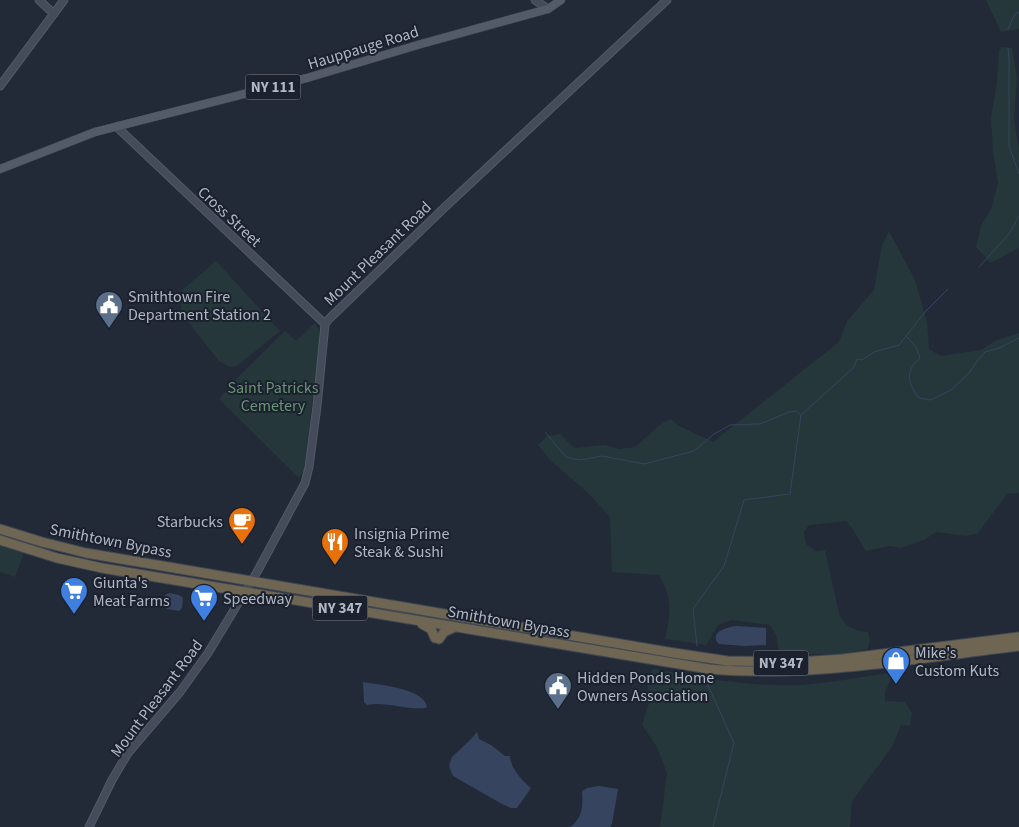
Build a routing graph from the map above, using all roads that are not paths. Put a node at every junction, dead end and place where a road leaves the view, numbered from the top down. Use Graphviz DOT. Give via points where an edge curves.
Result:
graph roads {
  1 [pos="39,0"];
  2 [pos="64,0"];
  3 [pos="535,0"];
  4 [pos="561,0"];
  5 [pos="667,0"];
  6 [pos="548,9"];
  7 [pos="54,14"];
  8 [pos="0,86"];
  9 [pos="118,126"];
  10 [pos="0,169"];
  11 [pos="325,324"];
  12 [pos="0,528"];
  13 [pos="0,540"];
  14 [pos="252,581"];
  15 [pos="245,593"];
  16 [pos="412,620"];
  17 [pos="455,627"];
  18 [pos="1019,637"];
  19 [pos="1019,646"];
  20 [pos="89,827"];
  1 -- 7 [label="street"];
  2 -- 7 [label="street"];
  3 -- 6 [label="street"];
  4 -- 6 [label="main road, Hauppauge Road / NY 111"];
  5 -- 11 [label="street, Mount Pleasant Road"];
  6 -- 9 [label="main road, Hauppauge Road / NY 111" via="307,78"];
  7 -- 8 [label="street"];
  9 -- 10 [label="main road, Hauppauge Road / NY 111"];
  9 -- 11 [label="street, Cross Street"];
  11 -- 14 [label="street, Mount Pleasant Road" via="307,479"];
  12 -- 14 [label="highway, Smithtown Bypass / NY 347" via="79,551"];
  13 -- 15 [label="highway, Smithtown Bypass / NY 347" via="72,562"];
  14 -- 15 [label="street, Mount Pleasant Road"];
  14 -- 18 [label="highway, Smithtown Bypass / NY 347" via="728,661 815,661"];
  15 -- 16 [label="highway, Smithtown Bypass / NY 347"];
  15 -- 20 [label="street, Mount Pleasant Road" via="190,679 128,753"];
  16 -- 17 [label="highway, Smithtown Bypass / NY 347"];
  16 -- 17 [label="highway" via="431,629 437,638"];
  17 -- 19 [label="highway, Smithtown Bypass / NY 347" via="670,664 756,672 824,669"];
}
